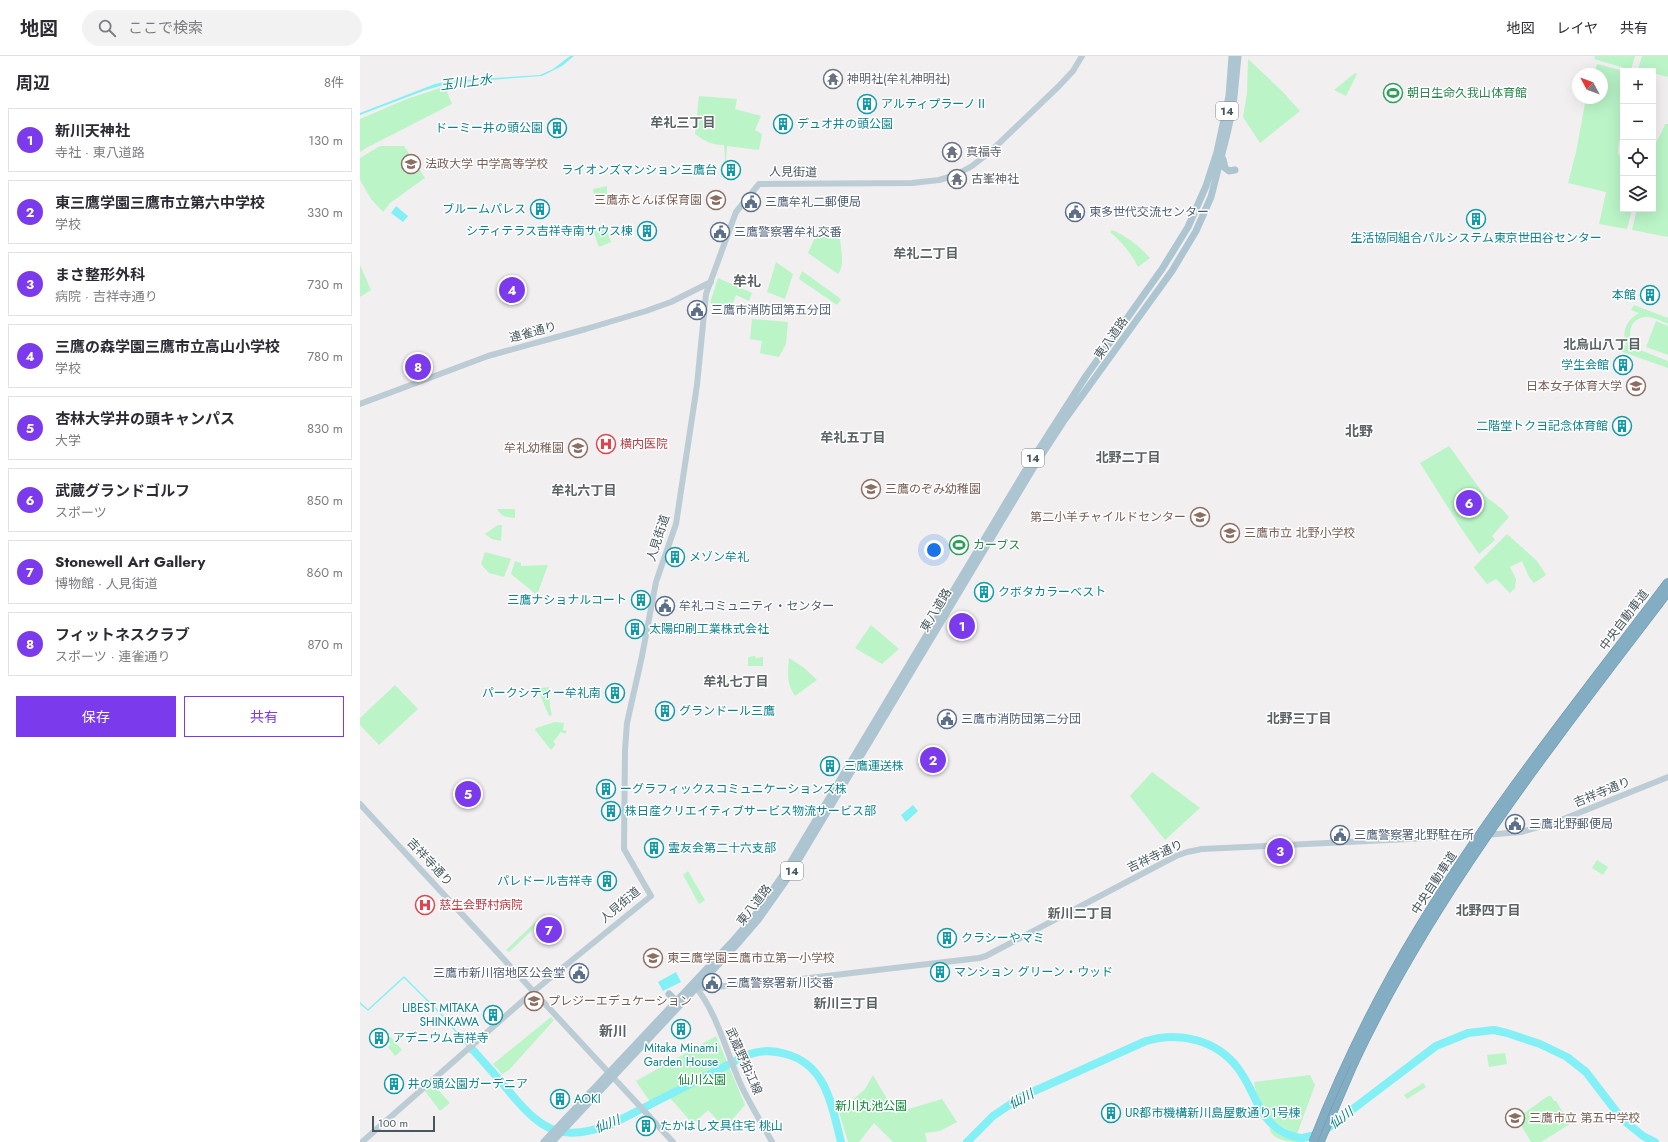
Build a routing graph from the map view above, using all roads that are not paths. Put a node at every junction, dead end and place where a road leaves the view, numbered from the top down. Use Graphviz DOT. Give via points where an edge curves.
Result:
graph roads {
  1 [pos="1082,56"];
  2 [pos="1232,56"];
  3 [pos="1238,56"];
  4 [pos="1223,150"];
  5 [pos="1235,170"];
  6 [pos="711,282"];
  7 [pos="360,404"];
  8 [pos="1668,582"];
  9 [pos="1668,592"];
  10 [pos="1668,777"];
  11 [pos="360,804"];
  12 [pos="696,988"];
  13 [pos="534,990"];
  14 [pos="685,992"];
  15 [pos="669,994"];
  16 [pos="673,1004"];
  17 [pos="611,1075"];
  18 [pos="554,1135"];
  19 [pos="362,1142"];
  20 [pos="544,1142"];
  21 [pos="552,1142"];
  22 [pos="673,1142"];
  23 [pos="772,1142"];
  24 [pos="1313,1142"];
  25 [pos="1320,1142"];
  1 -- 6 [label="main road, 人見街道" via="1059,86 990,152 956,175 919,182 758,184 736,212"];
  2 -- 14 [label="main road, 東八道路 / 14" via="1229,96 1217,152 1201,200 1178,244 1086,376 1027,468 783,875 756,914"];
  3 -- 4 [label="main road, 東八道路 / 14" via="1233,107"];
  4 -- 5 [label="main road" via="1224,167 1230,171"];
  4 -- 12 [label="main road, 東八道路 / 14" via="1206,210 1177,264 1035,465 787,879 758,920"];
  6 -- 7 [label="main road, 連雀通り" via="646,311 488,356"];
  6 -- 13 [label="main road, 人見街道" via="705,304 697,385 676,524 656,582 626,730 624,848 651,896"];
  8 -- 24 [label="highway, 中央自動車道, bridge" via="1532,762 1438,897 1372,1013 1337,1084"];
  9 -- 25 [label="highway, 中央自動車道, bridge" via="1532,772 1466,866 1380,1010"];
  10 -- 12 [label="main road, 吉祥寺通り" via="1556,822 1513,833 1202,849 1187,852 984,957 710,989"];
  11 -- 13 [label="main road, 吉祥寺通り"];
  12 -- 14 [label="main road, 吉祥寺通り"];
  12 -- 17 [label="main road, 東八道路 / 14"];
  12 -- 23 [label="main road, 武蔵野狛江線" via="709,1008 744,1091"];
  13 -- 17 [label="main road, 吉祥寺通り"];
  13 -- 19 [label="main road, 人見街道"];
  14 -- 16 [label="main road, 東八道路 / 14"];
  15 -- 16 [label="main road" via="674,999"];
  16 -- 17 [label="main road, 東八道路 / 14"];
  17 -- 18 [label="main road, 東八道路 / 14"];
  17 -- 22 [label="main road"];
  18 -- 20 [label="main road, 14"];
  18 -- 21 [label="main road, 14"];
}
